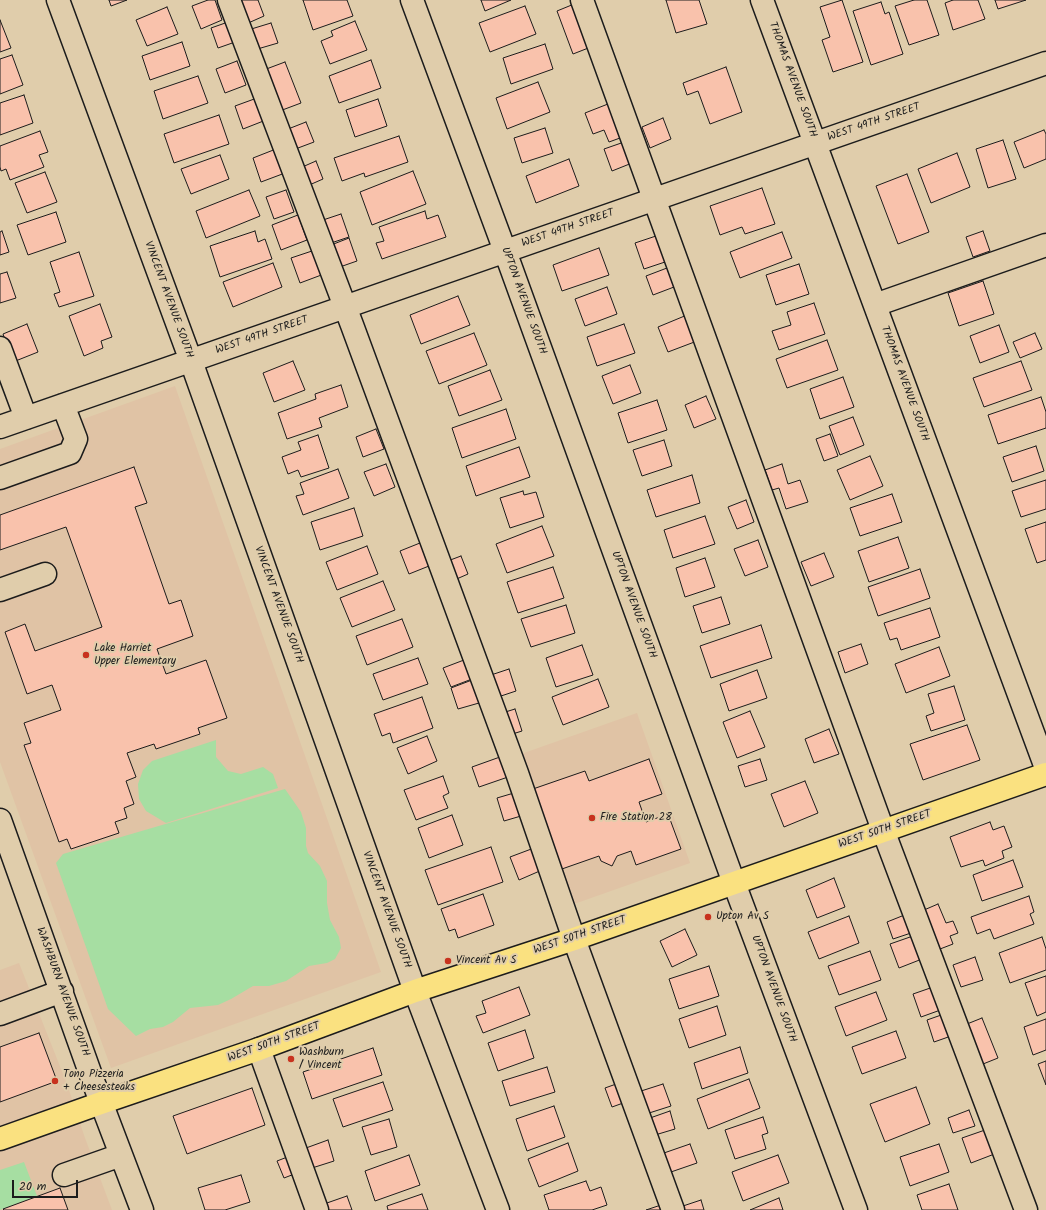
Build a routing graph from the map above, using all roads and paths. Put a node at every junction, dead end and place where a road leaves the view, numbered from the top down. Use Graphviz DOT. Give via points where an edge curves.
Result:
graph roads {
  1 [pos="58,0"];
  2 [pos="229,0"];
  3 [pos="412,0"];
  4 [pos="582,0"];
  5 [pos="762,0"];
  6 [pos="1046,63"];
  7 [pos="815,143"];
  8 [pos="655,199"];
  9 [pos="1046,245"];
  10 [pos="505,251"];
  11 [pos="875,305"];
  12 [pos="345,307"];
  13 [pos="0,348"];
  14 [pos="191,361"];
  15 [pos="63,405"];
  16 [pos="26,418"];
  17 [pos="0,427"];
  18 [pos="0,478"];
  19 [pos="45,574"];
  20 [pos="0,590"];
  21 [pos="1046,768"];
  22 [pos="1046,774"];
  23 [pos="0,820"];
  24 [pos="884,830"];
  25 [pos="734,883"];
  26 [pos="574,939"];
  27 [pos="62,991"];
  28 [pos="415,991"];
  29 [pos="0,1014"];
  30 [pos="259,1049"];
  31 [pos="102,1102"];
  32 [pos="0,1139"];
  33 [pos="121,1155"];
  34 [pos="64,1175"];
  35 [pos="142,1210"];
  36 [pos="317,1210"];
  37 [pos="498,1210"];
  38 [pos="673,1210"];
  39 [pos="856,1210"];
  40 [pos="1026,1210"];
  1 -- 14 [label="street, VINCENT AVENUE SOUTH"];
  2 -- 12 [label="street"];
  3 -- 10 [label="street, UPTON AVENUE SOUTH"];
  4 -- 8 [label="street"];
  5 -- 7 [label="street, THOMAS AVENUE SOUTH"];
  6 -- 7 [label="street, WEST 49TH STREET"];
  7 -- 8 [label="street, WEST 49TH STREET"];
  7 -- 11 [label="street, THOMAS AVENUE SOUTH"];
  8 -- 10 [label="street, WEST 49TH STREET"];
  8 -- 24 [label="street"];
  9 -- 11 [label="street"];
  10 -- 12 [label="street, WEST 49TH STREET"];
  10 -- 25 [label="street, UPTON AVENUE SOUTH"];
  11 -- 21 [label="street, THOMAS AVENUE SOUTH"];
  12 -- 14 [label="street, WEST 49TH STREET"];
  12 -- 26 [label="street" via="517,773"];
  13 -- 16 [label="street"];
  14 -- 15 [label="street, WEST 49TH STREET"];
  14 -- 28 [label="street, VINCENT AVENUE SOUTH"];
  15 -- 16 [label="street, WEST 49TH STREET"];
  15 -- 18 [label="street" via="76,440 70,453"];
  16 -- 17 [label="street, WEST 49TH STREET"];
  19 -- 20 [label="street"];
  22 -- 24 [label="main road, WEST 50TH STREET"];
  23 -- 27 [label="street, WASHBURN AVENUE SOUTH"];
  24 -- 25 [label="main road, WEST 50TH STREET"];
  24 -- 40 [label="street"];
  25 -- 26 [label="main road, WEST 50TH STREET"];
  25 -- 39 [label="street, UPTON AVENUE SOUTH"];
  26 -- 28 [label="main road, WEST 50TH STREET"];
  26 -- 38 [label="street"];
  27 -- 29 [label="street"];
  27 -- 31 [label="street, WASHBURN AVENUE SOUTH"];
  28 -- 30 [label="main road, WEST 50TH STREET"];
  28 -- 37 [label="street, VINCENT AVENUE SOUTH"];
  30 -- 31 [label="main road, WEST 50TH STREET"];
  30 -- 36 [label="street"];
  31 -- 32 [label="main road, WEST 50TH STREET"];
  31 -- 33 [label="street, WASHBURN AVENUE SOUTH"];
  33 -- 34 [label="street"];
  33 -- 35 [label="street, WASHBURN AVENUE SOUTH"];
}
